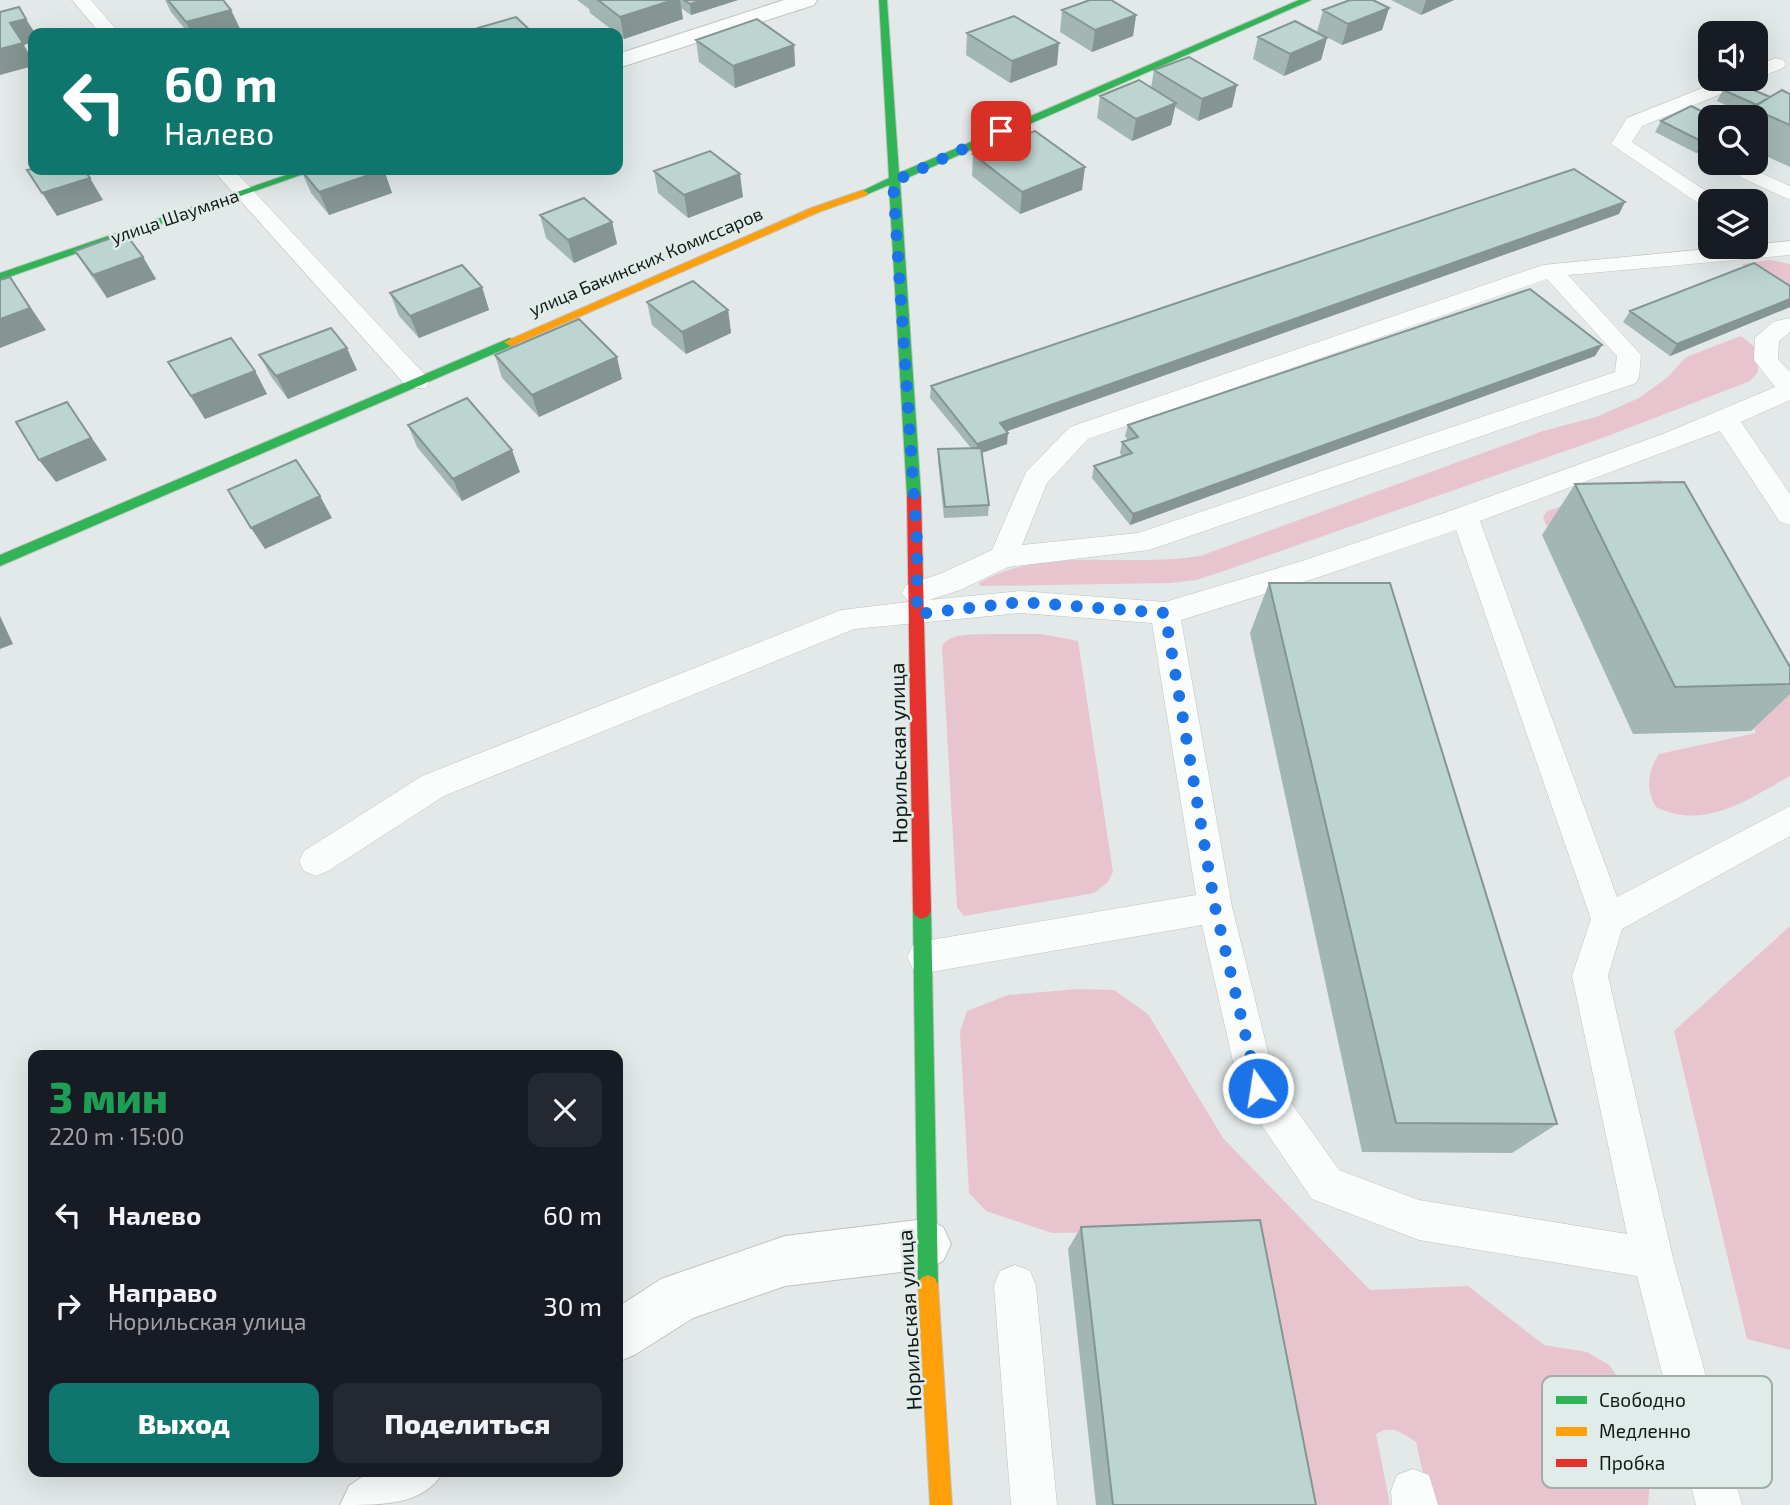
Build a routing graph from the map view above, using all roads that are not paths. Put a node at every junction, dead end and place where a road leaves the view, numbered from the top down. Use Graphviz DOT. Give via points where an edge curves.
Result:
graph roads {
  1 [pos="82,0"];
  2 [pos="806,0"];
  3 [pos="883,0"];
  4 [pos="1307,0"];
  5 [pos="106,28"];
  6 [pos="623,59"];
  7 [pos="1776,64"];
  8 [pos="1768,67"];
  9 [pos="1711,91"];
  10 [pos="227,175"];
  11 [pos="296,175"];
  12 [pos="1751,175"];
  13 [pos="893,182"];
  14 [pos="1698,193"];
  15 [pos="242,194"];
  16 [pos="1790,194"];
  17 [pos="1768,236"];
  18 [pos="1790,247"];
  19 [pos="1551,270"];
  20 [pos="0,277"];
  21 [pos="1790,325"];
  22 [pos="417,382"];
  23 [pos="1790,389"];
  24 [pos="1726,420"];
  25 [pos="1790,515"];
  26 [pos="1465,516"];
  27 [pos="1003,557"];
  28 [pos="0,561"];
  29 [pos="917,603"];
  30 [pos="1165,613"];
  31 [pos="1790,820"];
  32 [pos="316,861"];
  33 [pos="1215,907"];
  34 [pos="1608,919"];
  35 [pos="925,957"];
  36 [pos="926,1244"];
  37 [pos="1653,1258"];
  38 [pos="1015,1286"];
  39 [pos="623,1333"];
  40 [pos="1685,1376"];
  41 [pos="409,1477"];
  42 [pos="1714,1488"];
  43 [pos="368,1505"];
  44 [pos="941,1505"];
  45 [pos="1034,1505"];
  46 [pos="1719,1505"];
  1 -- 5 [label="lane"];
  2 -- 6 [label="street"];
  3 -- 13 [label="street, Норильская улица"];
  4 -- 13 [label="street, улица Бакинских Комиссаров"];
  7 -- 8 [label="lane"];
  9 -- 14 [label="lane" via="1634,122 1621,144"];
  10 -- 15 [label="lane"];
  11 -- 15 [label="street, улица Шаумяна"];
  12 -- 16 [label="lane"];
  13 -- 22 [label="street, улица Бакинских Комиссаров" via="802,215"];
  13 -- 29 [label="street, Норильская улица" via="917,541"];
  15 -- 20 [label="street, улица Шаумяна"];
  15 -- 22 [label="lane"];
  17 -- 18 [label="lane"];
  18 -- 19 [label="lane"];
  19 -- 27 [label="lane" via="1079,433 1035,479"];
  19 -- 27 [label="lane" via="1629,355 1627,377 1139,543"];
  21 -- 23 [label="lane" via="1767,338 1766,360"];
  22 -- 28 [label="street, улица Бакинских Комиссаров"];
  23 -- 24 [label="lane"];
  24 -- 25 [label="lane"];
  24 -- 26 [label="lane"];
  26 -- 30 [label="lane"];
  26 -- 34 [label="lane"];
  27 -- 29 [label="lane"];
  29 -- 30 [label="lane" via="1021,602"];
  29 -- 32 [label="lane" via="852,618 433,786"];
  29 -- 35 [label="street, Норильская улица"];
  30 -- 33 [label="lane"];
  31 -- 34 [label="lane"];
  33 -- 35 [label="lane"];
  33 -- 37 [label="lane" via="1258,1088 1326,1185 1419,1220"];
  34 -- 37 [label="lane" via="1590,976"];
  35 -- 36 [label="street, Норильская улица"];
  36 -- 39 [label="street" via="785,1261 679,1297"];
  36 -- 44 [label="street, Норильская улица"];
  37 -- 40 [label="lane"];
  38 -- 45 [label="lane"];
  41 -- 43 [label="street"];
  42 -- 46 [label="lane"];
}
